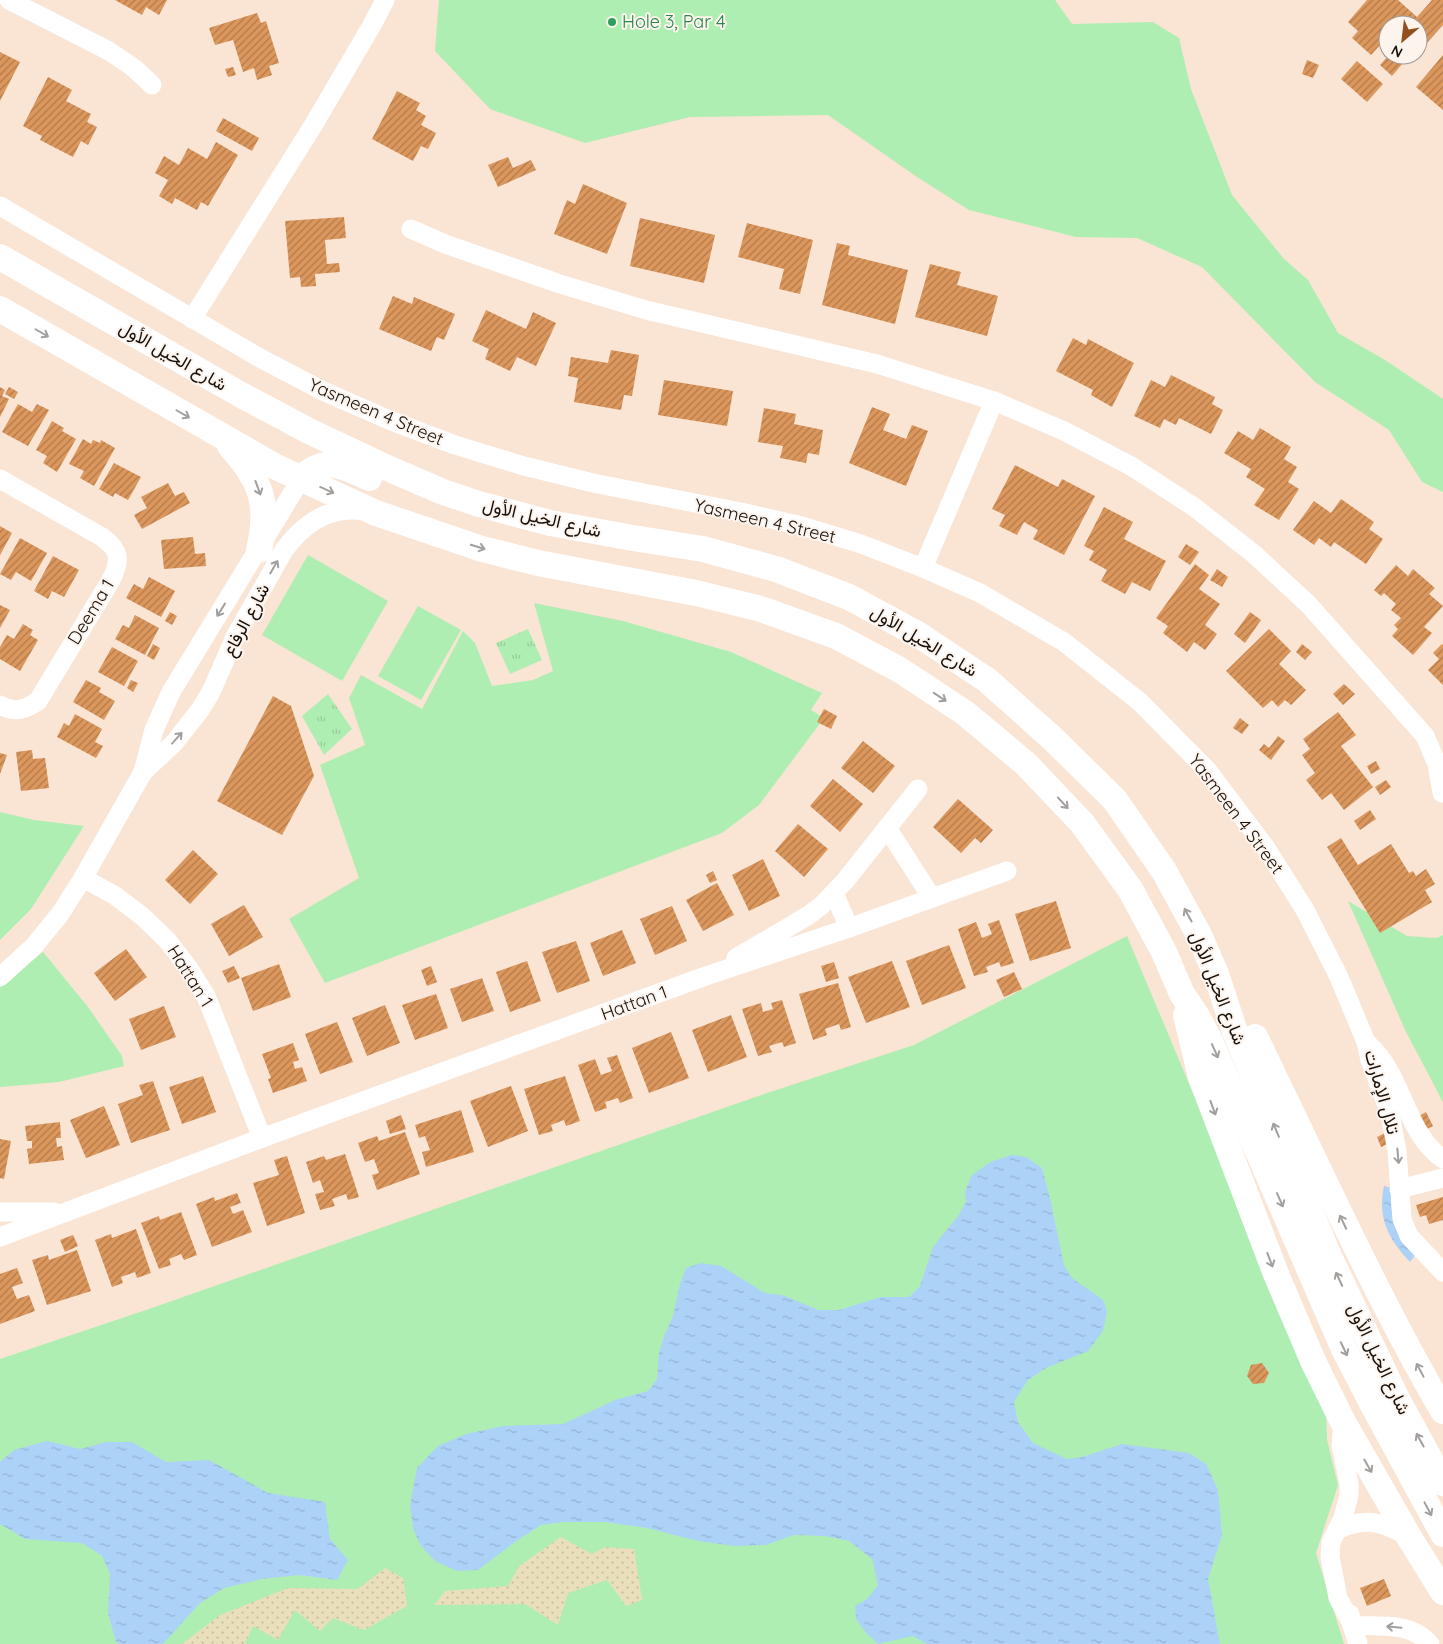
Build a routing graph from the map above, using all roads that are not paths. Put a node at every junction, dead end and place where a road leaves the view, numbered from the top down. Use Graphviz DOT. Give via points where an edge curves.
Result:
graph roads {
  1 [pos="9,0"];
  2 [pos="385,0"];
  3 [pos="152,84"];
  4 [pos="0,206"];
  5 [pos="411,229"];
  6 [pos="0,257"];
  7 [pos="0,309"];
  8 [pos="192,319"];
  9 [pos="994,401"];
  10 [pos="220,434"];
  11 [pos="0,479"];
  12 [pos="301,479"];
  13 [pos="443,492"];
  14 [pos="376,513"];
  15 [pos="259,550"];
  16 [pos="923,568"];
  17 [pos="0,705"];
  18 [pos="143,772"];
  19 [pos="918,789"];
  20 [pos="1442,793"];
  21 [pos="887,828"];
  22 [pos="1007,871"];
  23 [pos="83,878"];
  24 [pos="834,893"];
  25 [pos="932,898"];
  26 [pos="849,928"];
  27 [pos="1216,974"];
  28 [pos="0,977"];
  29 [pos="703,977"];
  30 [pos="1182,994"];
  31 [pos="1366,1042"];
  32 [pos="262,1138"];
  33 [pos="1428,1146"];
  34 [pos="1443,1159"];
  35 [pos="1442,1179"];
  36 [pos="1399,1189"];
  37 [pos="0,1212"];
  38 [pos="68,1212"];
  39 [pos="0,1237"];
  40 [pos="1443,1272"];
  41 [pos="1443,1411"];
  42 [pos="1343,1422"];
  43 [pos="1443,1483"];
  44 [pos="1338,1529"];
  45 [pos="1443,1534"];
  46 [pos="1409,1537"];
  47 [pos="1443,1592"];
  48 [pos="1352,1624"];
  49 [pos="1358,1644"];
  50 [pos="1430,1644"];
  1 -- 3 [label="street" via="109,51"];
  2 -- 8 [label="street" via="314,124"];
  4 -- 8 [label="street, Yasmeen 4 Street"];
  5 -- 9 [label="street" via="560,284 636,307 878,364"];
  6 -- 13 [label="main road, شارع الخيل الأول" via="292,422 385,468"];
  7 -- 10 [label="main road, شارع الخيل الأول, one-way"];
  8 -- 16 [label="street, Yasmeen 4 Street" via="323,391 455,445 593,483 802,526"];
  9 -- 16 [label="street"];
  9 -- 20 [label="street" via="1064,431 1130,466 1194,507 1254,554 1309,605 1425,736 1437,764"];
  10 -- 12 [label="main road, شارع الخيل الأول"];
  10 -- 15 [label="main road, one-way" via="242,459 258,486 264,517"];
  11 -- 17 [label="street, Deema 1" via="112,544 117,556 117,569 38,701 17,711"];
  12 -- 13 [label="main road" via="317,467 338,465 406,494 419,496"];
  12 -- 14 [label="main road, شارع الخيل الأول, one-way"];
  12 -- 15 [label="street, شارع الرفاع"];
  27 -- 13 [label="main road, شارع الخيل الأول, one-way" via="1164,871 1115,800 987,680 919,635 849,597 776,569 703,548 550,523"];
  18 -- 14 [label="street, شارع الرفاع, one-way" via="174,743 200,710 235,637 292,539 313,521 328,514 344,510"];
  14 -- 30 [label="main road, شارع الخيل الأول, one-way" via="482,549 538,563 762,609 836,636 900,670 965,713 1026,764 1082,823 1130,889 1164,952"];
  15 -- 18 [label="street, شارع الرفاع, one-way" via="171,692 154,730"];
  16 -- 31 [label="street, Yasmeen 4 Street" via="980,592 1064,642 1140,702 1208,771 1266,848 1305,910 1338,975"];
  18 -- 23 [label="street, شارع الرفاع"];
  19 -- 21 [label="street"];
  21 -- 24 [label="street"];
  21 -- 25 [label="street"];
  22 -- 25 [label="street, Hattan 1"];
  23 -- 28 [label="street, شارع الرفاع" via="34,946"];
  23 -- 32 [label="street, Hattan 1" via="142,916 188,967 206,996"];
  24 -- 26 [label="street"];
  24 -- 29 [label="street" via="809,915"];
  25 -- 26 [label="street, Hattan 1"];
  26 -- 29 [label="street, Hattan 1"];
  41 -- 27 [label="main road, one-way" via="1354,1244 1248,1022"];
  43 -- 27 [label="main road, شارع الخيل الأول, one-way" via="1392,1388 1328,1254 1234,1029"];
  29 -- 32 [label="street, Hattan 1"];
  30 -- 42 [label="main road, one-way" via="1201,1077 1247,1200 1313,1361"];
  30 -- 45 [label="main road, شارع الخيل الأول, one-way" via="1210,1041 1344,1349"];
  31 -- 33 [label="street, تلال الإمارات" via="1385,1064"];
  31 -- 36 [label="street, تلال الإمارات, one-way" via="1395,1132"];
  32 -- 38 [label="street, Hattan 1"];
  33 -- 34 [label="street, تلال الإمارات"];
  33 -- 35 [label="street, تلال الإمارات"];
  35 -- 36 [label="street"];
  36 -- 40 [label="street, تلال الإمارات" via="1402,1219 1409,1236"];
  37 -- 38 [label="street, Hattan 1"];
  38 -- 39 [label="street, Hattan 1"];
  42 -- 44 [label="street" via="1341,1445 1349,1495"];
  42 -- 46 [label="main road, one-way"];
  44 -- 46 [label="street" via="1367,1522 1382,1524"];
  44 -- 48 [label="street" via="1330,1549 1333,1571 1338,1598"];
  46 -- 47 [label="main road"];
  48 -- 49 [label="street"];
  50 -- 48 [label="street, one-way" via="1418,1634 1397,1626"];
}
